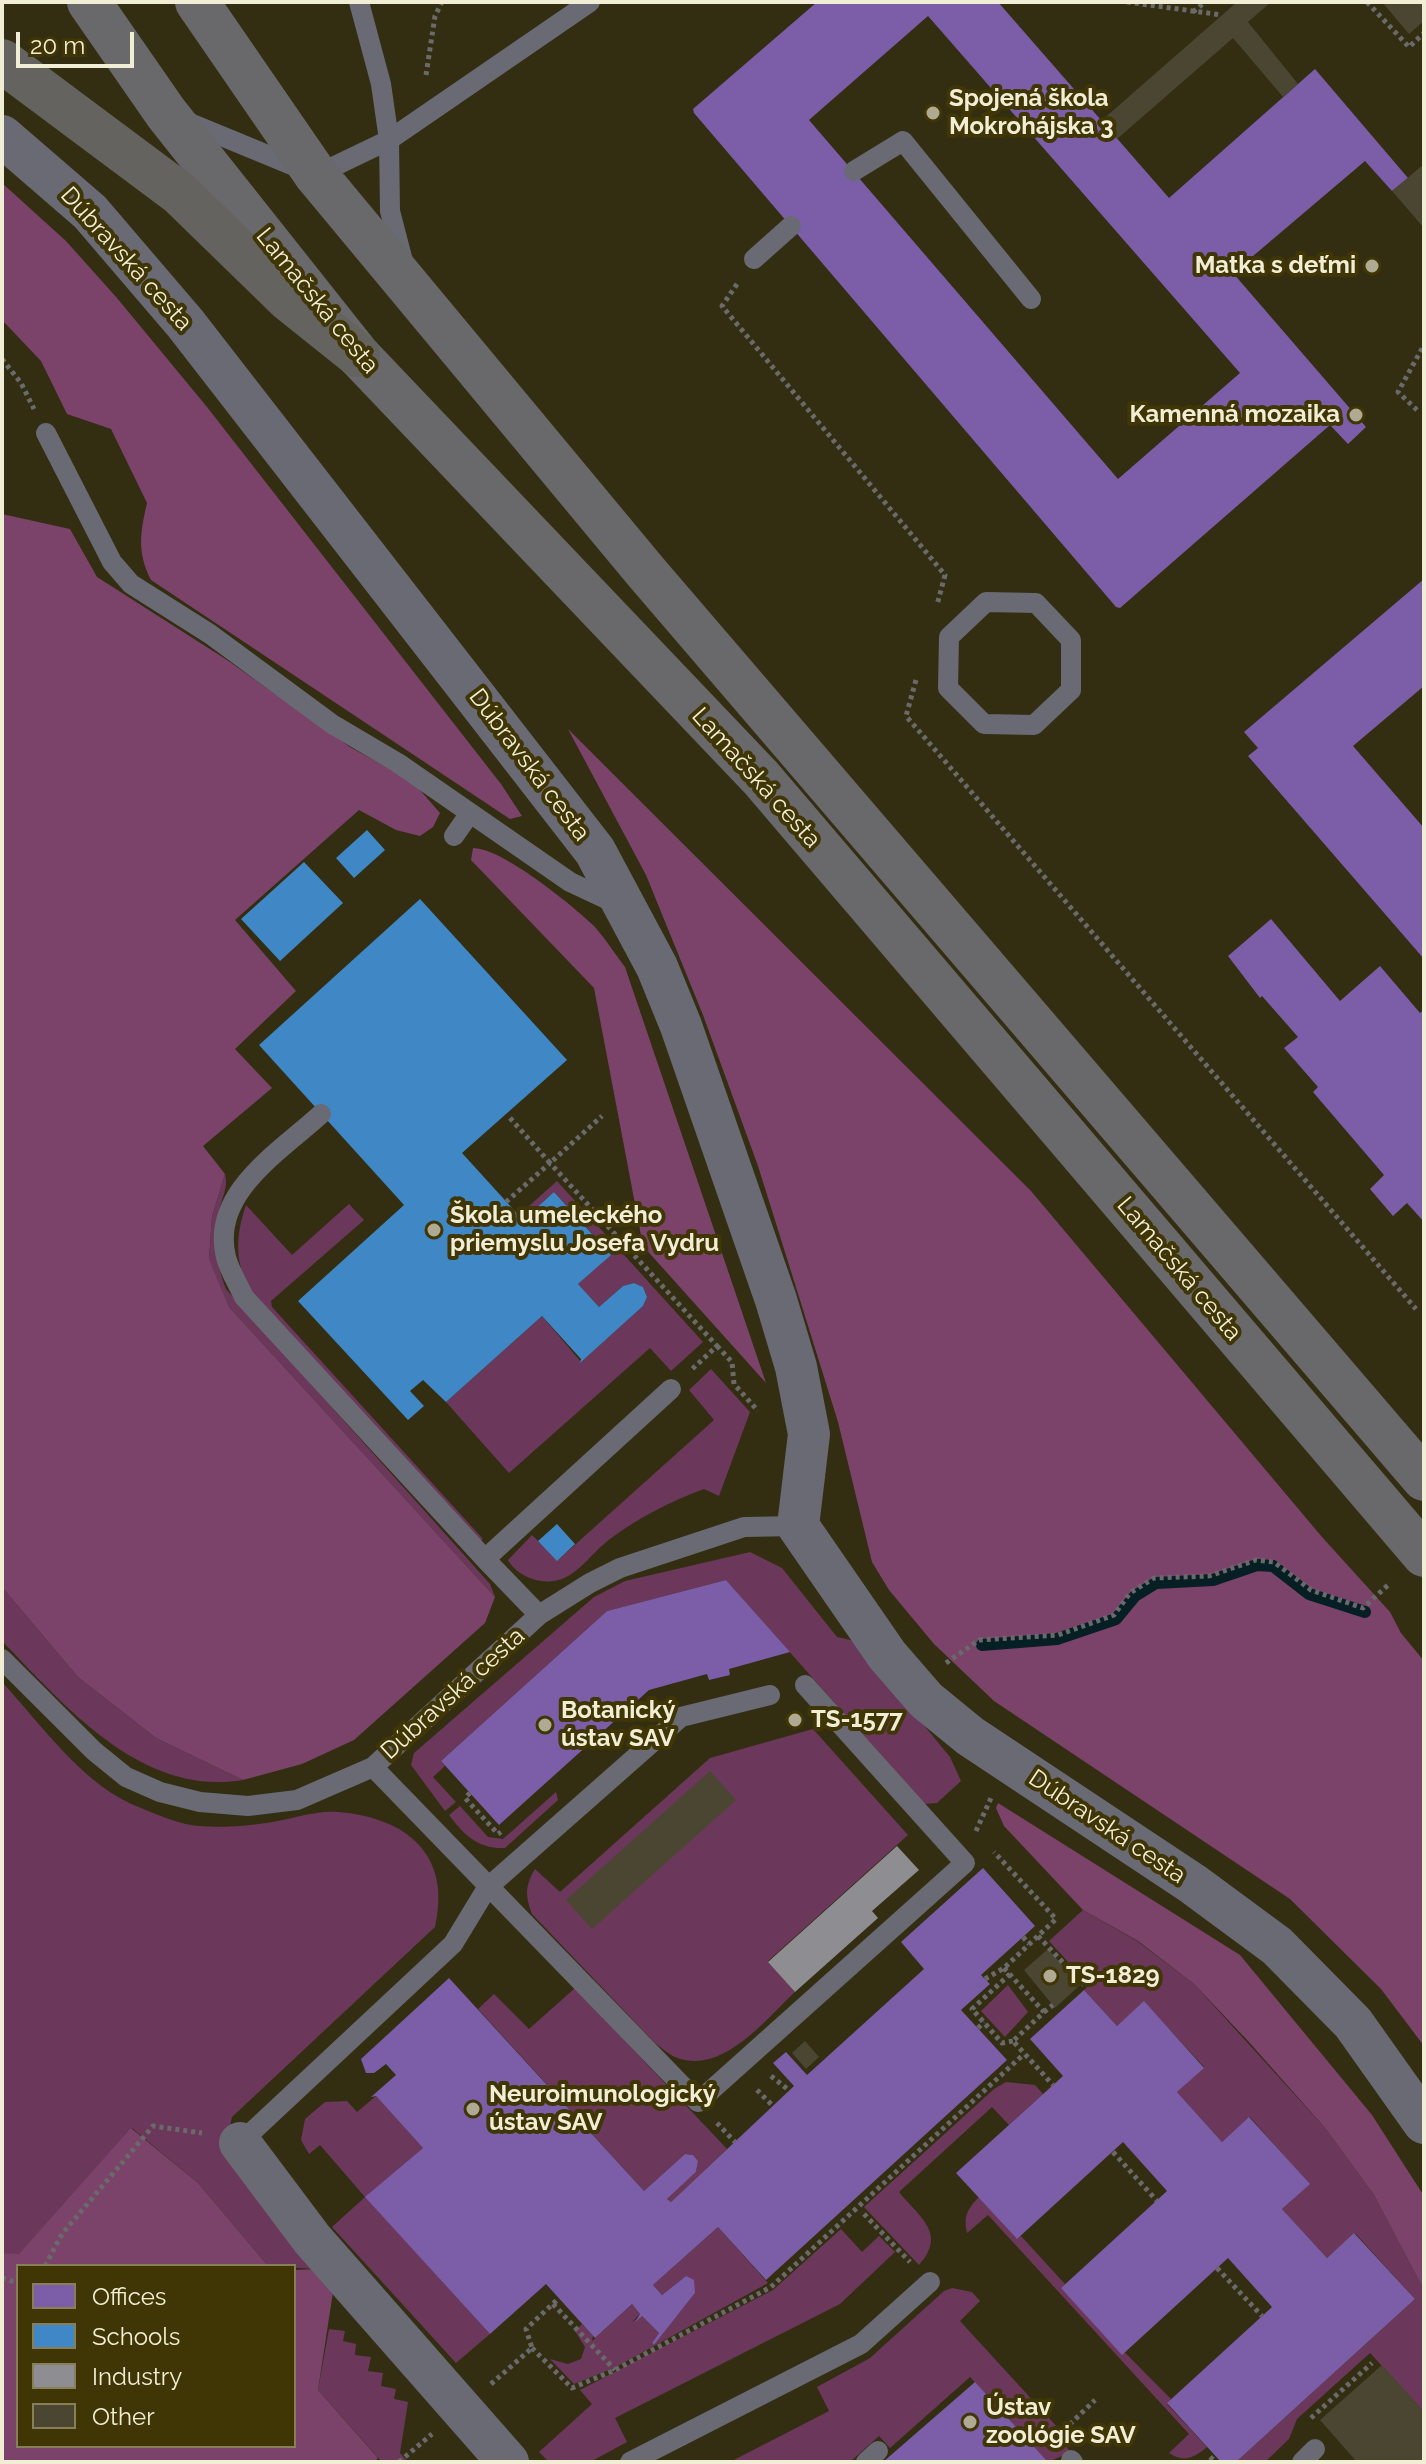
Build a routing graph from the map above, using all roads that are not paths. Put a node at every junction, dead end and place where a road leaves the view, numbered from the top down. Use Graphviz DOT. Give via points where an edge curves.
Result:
graph roads {
  1 [pos="89,2"];
  2 [pos="197,2"];
  3 [pos="359,2"];
  4 [pos="590,2"];
  5 [pos="2,61"];
  6 [pos="166,113"];
  7 [pos="2,136"];
  8 [pos="389,140"];
  9 [pos="854,171"];
  10 [pos="316,175"];
  11 [pos="791,226"];
  12 [pos="754,259"];
  13 [pos="408,283"];
  14 [pos="1031,299"];
  15 [pos="358,355"];
  16 [pos="46,433"];
  17 [pos="986,602"];
  18 [pos="470,813"];
  19 [pos="454,836"];
  20 [pos="627,908"];
  21 [pos="321,1114"];
  22 [pos="671,1389"];
  23 [pos="1424,1479"];
  24 [pos="798,1526"];
  25 [pos="1424,1555"];
  26 [pos="485,1559"];
  27 [pos="539,1615"];
  28 [pos="2,1659"];
  29 [pos="805,1685"];
  30 [pos="770,1695"];
  31 [pos="373,1767"];
  32 [pos="487,1888"];
  33 [pos="1424,2123"];
  34 [pos="240,2143"];
  35 [pos="923,2275"];
  36 [pos="508,2462"];
  37 [pos="630,2462"];
  1 -- 6 [label="main road, Lamačská cesta"];
  2 -- 10 [label="main road, Lamačská cesta"];
  3 -- 8 [label="lane" via="381,84"];
  4 -- 8 [label="lane"];
  5 -- 15 [label="highway" via="179,193 288,299"];
  6 -- 10 [label="lane"];
  6 -- 15 [label="main road, Lamačská cesta"];
  7 -- 20 [label="street, Dúbravská cesta" via="90,212 185,323 518,749 595,851"];
  8 -- 10 [label="lane"];
  8 -- 13 [label="lane" via="390,211"];
  9 -- 14 [label="lane" via="903,141"];
  10 -- 13 [label="main road, Lamačská cesta"];
  11 -- 12 [label="lane"];
  13 -- 23 [label="main road, Lamačská cesta" via="646,572"];
  15 -- 25 [label="main road, Lamačská cesta" via="761,778"];
  16 -- 18 [label="lane" via="112,562 131,584"];
  17 -- 17 [label="lane" via="949,637 948,688 984,724 1034,725 1071,690 1071,640 1036,603"];
  18 -- 19 [label="lane"];
  18 -- 20 [label="lane" via="570,882"];
  20 -- 24 [label="street, Dúbravská cesta" via="681,1026 796,1367 809,1434"];
  21 -- 26 [label="lane" via="240,1189 227,1214 226,1256 244,1297"];
  22 -- 26 [label="lane"];
  24 -- 27 [label="lane, Dúbravská cesta" via="744,1527 620,1568"];
  24 -- 33 [label="street, Dúbravská cesta" via="887,1655 926,1700 970,1736 1277,1946 1353,2023"];
  26 -- 27 [label="lane"];
  27 -- 31 [label="lane, Dúbravská cesta"];
  28 -- 31 [label="lane, Dúbravská cesta" via="94,1751 126,1777 160,1792 248,1806 297,1800"];
  29 -- 32 [label="lane" via="965,1863 698,2102"];
  30 -- 32 [label="lane" via="681,1717"];
  31 -- 32 [label="lane"];
  32 -- 34 [label="lane" via="453,1944"];
  34 -- 36 [label="street" via="312,2239"];
  35 -- 37 [label="lane" via="861,2344"];
}
